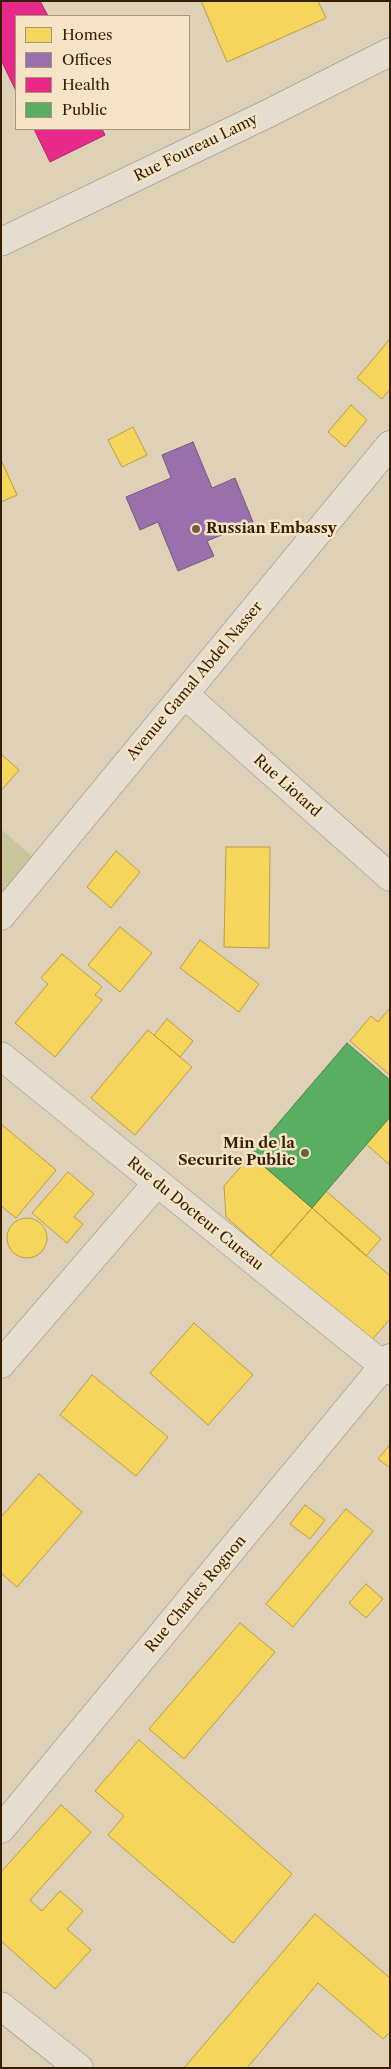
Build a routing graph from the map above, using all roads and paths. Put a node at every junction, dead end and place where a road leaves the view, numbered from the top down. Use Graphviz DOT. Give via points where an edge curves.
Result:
graph roads {
  1 [pos="390,52"];
  2 [pos="1,242"];
  3 [pos="390,445"];
  4 [pos="184,694"];
  5 [pos="390,877"];
  6 [pos="1,916"];
  7 [pos="1,1056"];
  8 [pos="157,1183"];
  9 [pos="1,1364"];
  10 [pos="388,1365"];
  11 [pos="1,1829"];
  12 [pos="1,2006"];
  13 [pos="79,2068"];
  1 -- 2 [label="street, Rue Foureau Lamy"];
  3 -- 4 [label="street, Avenue Gamal Abdel Nasser"];
  4 -- 5 [label="street, Rue Liotard"];
  4 -- 6 [label="street, Avenue Gamal Abdel Nasser"];
  7 -- 8 [label="street, Rue du Docteur Cureau"];
  8 -- 9 [label="street"];
  8 -- 10 [label="street, Rue du Docteur Cureau"];
  10 -- 11 [label="street, Rue Charles Rognon"];
  12 -- 13 [label="street"];
}
